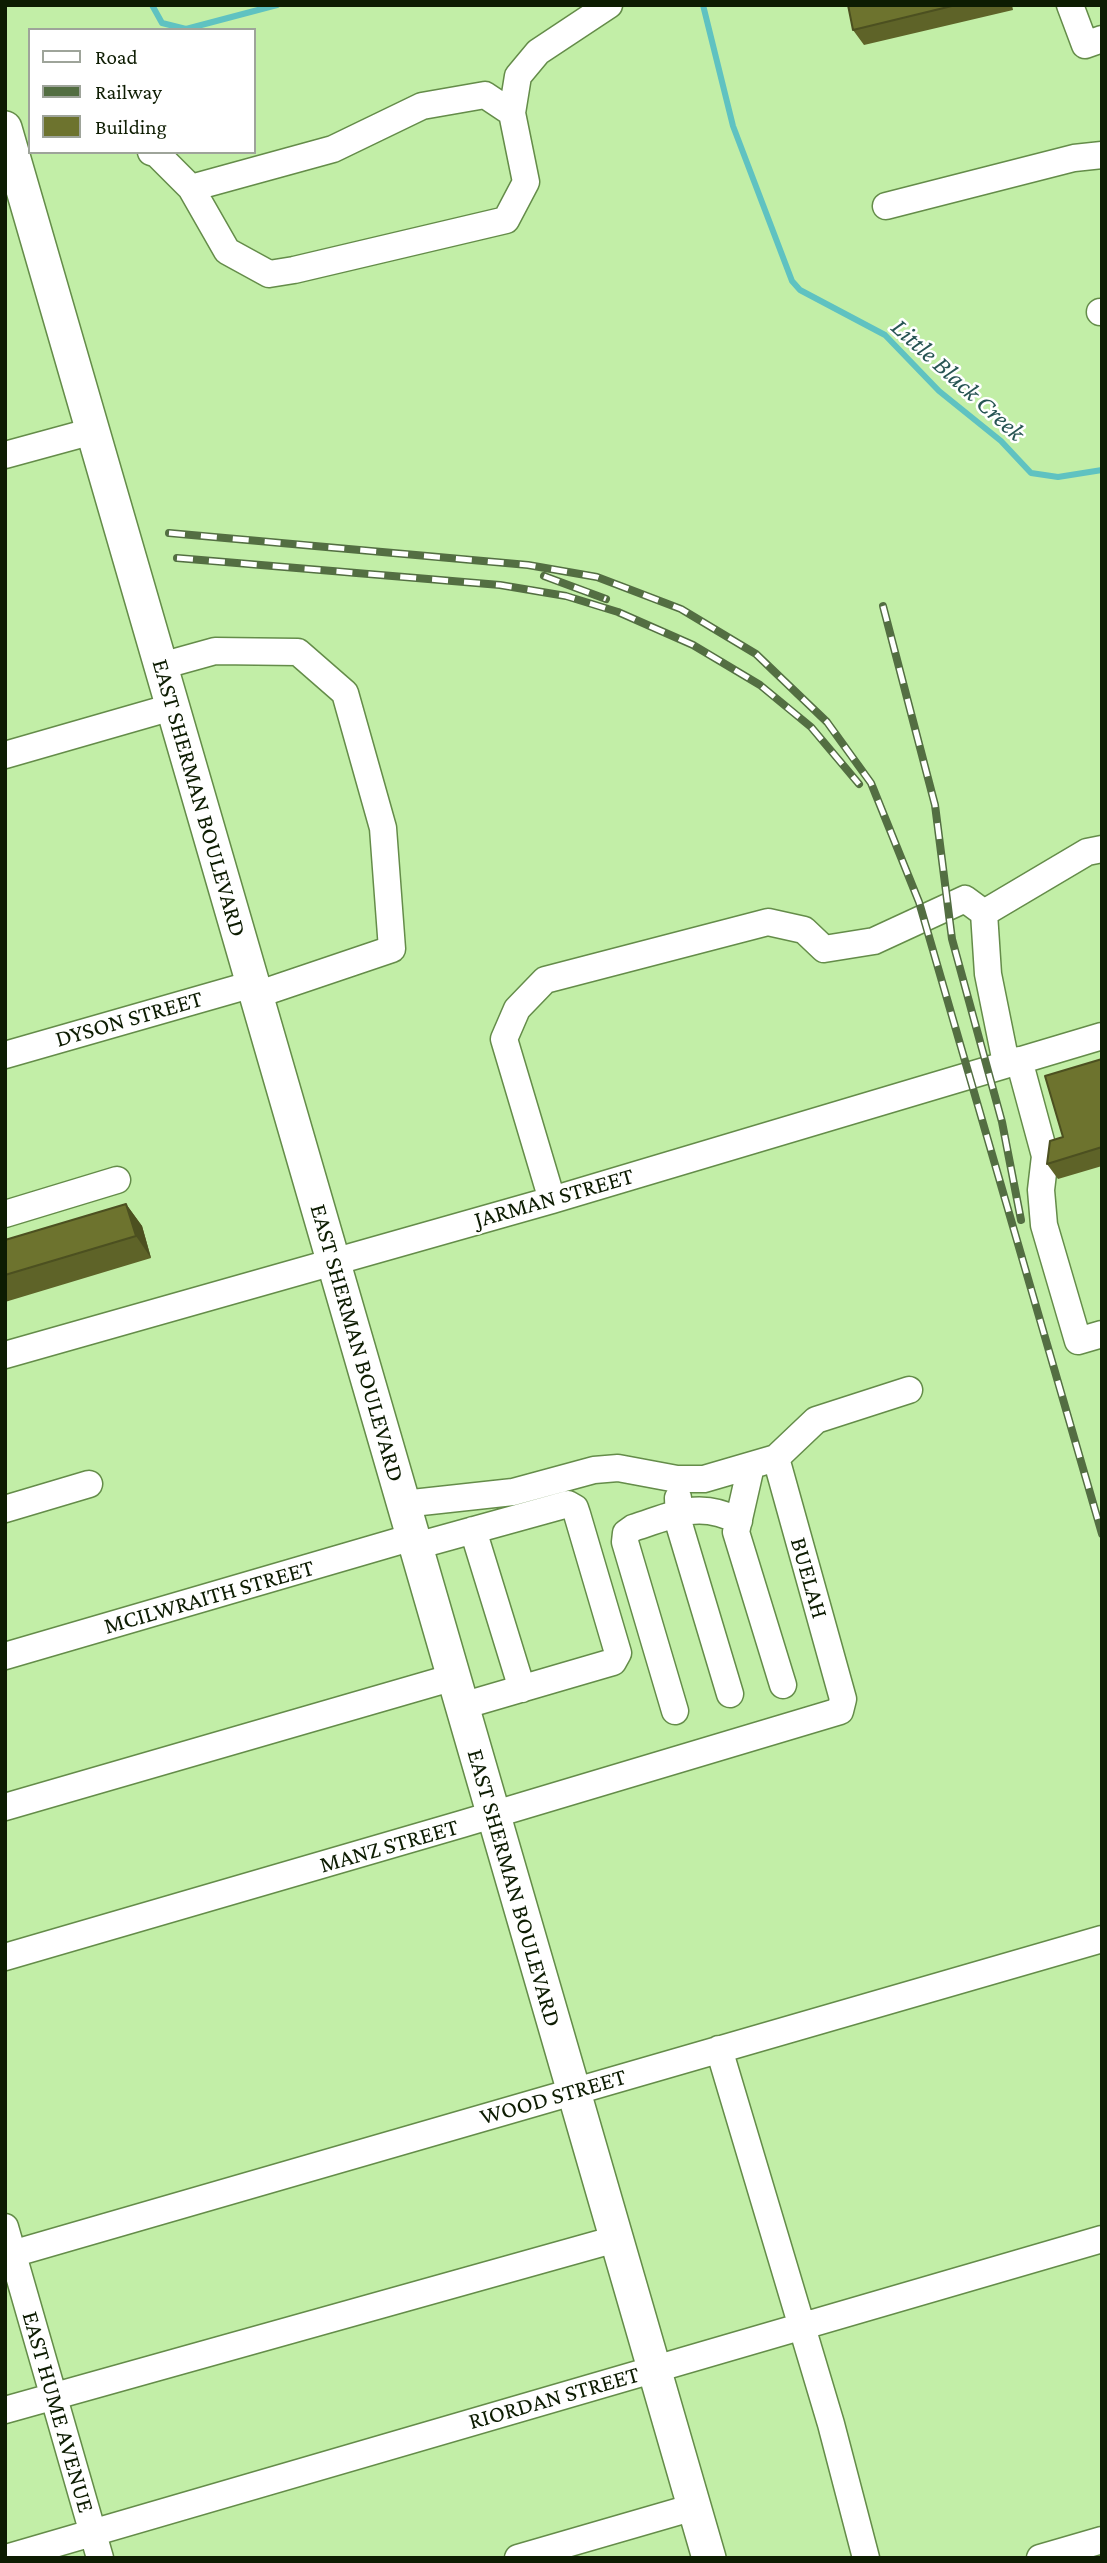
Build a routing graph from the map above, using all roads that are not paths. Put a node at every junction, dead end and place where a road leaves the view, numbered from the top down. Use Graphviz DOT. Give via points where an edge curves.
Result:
graph roads {
  1 [pos="609,5"];
  2 [pos="1070,5"];
  3 [pos="1102,39"];
  4 [pos="512,113"];
  5 [pos="13,146"];
  6 [pos="157,154"];
  7 [pos="1102,155"];
  8 [pos="191,188"];
  9 [pos="886,206"];
  10 [pos="93,431"];
  11 [pos="5,455"];
  12 [pos="161,666"];
  13 [pos="172,707"];
  14 [pos="5,755"];
  15 [pos="1102,849"];
  16 [pos="984,913"];
  17 [pos="254,989"];
  18 [pos="1102,1036"];
  19 [pos="5,1055"];
  20 [pos="1012,1062"];
  21 [pos="117,1180"];
  22 [pos="552,1200"];
  23 [pos="5,1213"];
  24 [pos="332,1261"];
  25 [pos="1090,1338"];
  26 [pos="5,1355"];
  27 [pos="909,1390"];
  28 [pos="776,1458"];
  29 [pos="751,1466"];
  30 [pos="677,1479"];
  31 [pos="89,1484"];
  32 [pos="403,1504"];
  33 [pos="5,1508"];
  34 [pos="678,1514"];
  35 [pos="739,1521"];
  36 [pos="473,1530"];
  37 [pos="414,1542"];
  38 [pos="5,1656"];
  39 [pos="783,1685"];
  40 [pos="522,1689"];
  41 [pos="458,1692"];
  42 [pos="730,1694"];
  43 [pos="843,1699"];
  44 [pos="675,1711"];
  45 [pos="5,1807"];
  46 [pos="494,1815"];
  47 [pos="1102,1939"];
  48 [pos="5,1957"];
  49 [pos="719,2049"];
  50 [pos="573,2091"];
  51 [pos="5,2227"];
  52 [pos="616,2239"];
  53 [pos="1102,2239"];
  54 [pos="9,2255"];
  55 [pos="801,2326"];
  56 [pos="653,2369"];
  57 [pos="54,2396"];
  58 [pos="5,2410"];
  59 [pos="694,2507"];
  60 [pos="1102,2540"];
  61 [pos="96,2545"];
  62 [pos="6,2558"];
  63 [pos="518,2558"];
  64 [pos="709,2558"];
  65 [pos="866,2558"];
  66 [pos="1040,2558"];
  1 -- 4 [label="street" via="538,52 518,76"];
  2 -- 3 [label="street" via="1085,45"];
  4 -- 8 [label="street" via="485,95 422,106 333,149"];
  4 -- 8 [label="street" via="526,182 506,220 294,270 269,274 227,251"];
  5 -- 10 [label="main road, EAST SHERMAN BOULEVARD"];
  6 -- 8 [label="street"];
  7 -- 9 [label="street" via="1074,158"];
  10 -- 11 [label="street"];
  10 -- 12 [label="main road, EAST SHERMAN BOULEVARD"];
  12 -- 13 [label="main road, EAST SHERMAN BOULEVARD"];
  12 -- 17 [label="street, DYSON STREET" via="215,651 298,652 345,693 364,757 383,828 392,949"];
  13 -- 14 [label="street"];
  13 -- 17 [label="main road, EAST SHERMAN BOULEVARD"];
  15 -- 16 [label="street" via="1087,852"];
  16 -- 20 [label="street" via="988,974"];
  16 -- 22 [label="street" via="965,899 874,941 824,949 804,930 768,922 545,980 517,1009 504,1039"];
  17 -- 19 [label="street, DYSON STREET"];
  17 -- 24 [label="main road, EAST SHERMAN BOULEVARD"];
  18 -- 20 [label="street, JARMAN STREET"];
  20 -- 22 [label="street, JARMAN STREET"];
  20 -- 25 [label="street" via="1045,1156 1041,1190 1044,1225"];
  21 -- 23 [label="street"];
  22 -- 24 [label="street, JARMAN STREET"];
  24 -- 26 [label="street, JARMAN STREET"];
  24 -- 32 [label="main road, EAST SHERMAN BOULEVARD"];
  27 -- 28 [label="street" via="816,1420"];
  28 -- 29 [label="street"];
  28 -- 43 [label="street, BUELAH"];
  29 -- 30 [label="street" via="704,1479"];
  29 -- 35 [label="street"];
  30 -- 32 [label="street" via="618,1468 594,1470 513,1492"];
  30 -- 34 [label="street"];
  31 -- 33 [label="street"];
  32 -- 37 [label="main road, EAST SHERMAN BOULEVARD"];
  34 -- 35 [label="street" via="721,1511"];
  34 -- 42 [label="street"];
  34 -- 44 [label="street" via="634,1528 626,1533 625,1542"];
  35 -- 39 [label="street" via="736,1532"];
  36 -- 37 [label="street, MCILWRAITH STREET"];
  36 -- 40 [label="street"];
  36 -- 40 [label="street, MCILWRAITH STREET" via="558,1505 568,1504 577,1514 618,1653 613,1662"];
  37 -- 38 [label="street, MCILWRAITH STREET"];
  37 -- 41 [label="main road, EAST SHERMAN BOULEVARD"];
  40 -- 41 [label="street, MCILWRAITH STREET"];
  41 -- 45 [label="street, MCILWRAITH STREET"];
  41 -- 46 [label="main road, EAST SHERMAN BOULEVARD"];
  43 -- 46 [label="street, MANZ STREET" via="840,1711"];
  46 -- 48 [label="street, MANZ STREET"];
  46 -- 50 [label="main road, EAST SHERMAN BOULEVARD"];
  47 -- 49 [label="street, WOOD STREET"];
  49 -- 50 [label="street, WOOD STREET"];
  49 -- 55 [label="street"];
  50 -- 52 [label="main road, EAST SHERMAN BOULEVARD"];
  50 -- 54 [label="street, WOOD STREET"];
  51 -- 54 [label="street, EAST HUME AVENUE"];
  52 -- 56 [label="main road, EAST SHERMAN BOULEVARD"];
  52 -- 57 [label="street"];
  53 -- 55 [label="street, RIORDAN STREET"];
  54 -- 57 [label="street, EAST HUME AVENUE"];
  55 -- 56 [label="street, RIORDAN STREET"];
  55 -- 65 [label="street"];
  56 -- 59 [label="main road, EAST SHERMAN BOULEVARD"];
  56 -- 61 [label="street, RIORDAN STREET"];
  57 -- 58 [label="street"];
  57 -- 61 [label="street, EAST HUME AVENUE"];
  59 -- 63 [label="street"];
  59 -- 64 [label="main road, EAST SHERMAN BOULEVARD"];
  60 -- 66 [label="street"];
  61 -- 62 [label="street, RIORDAN STREET"];
}
